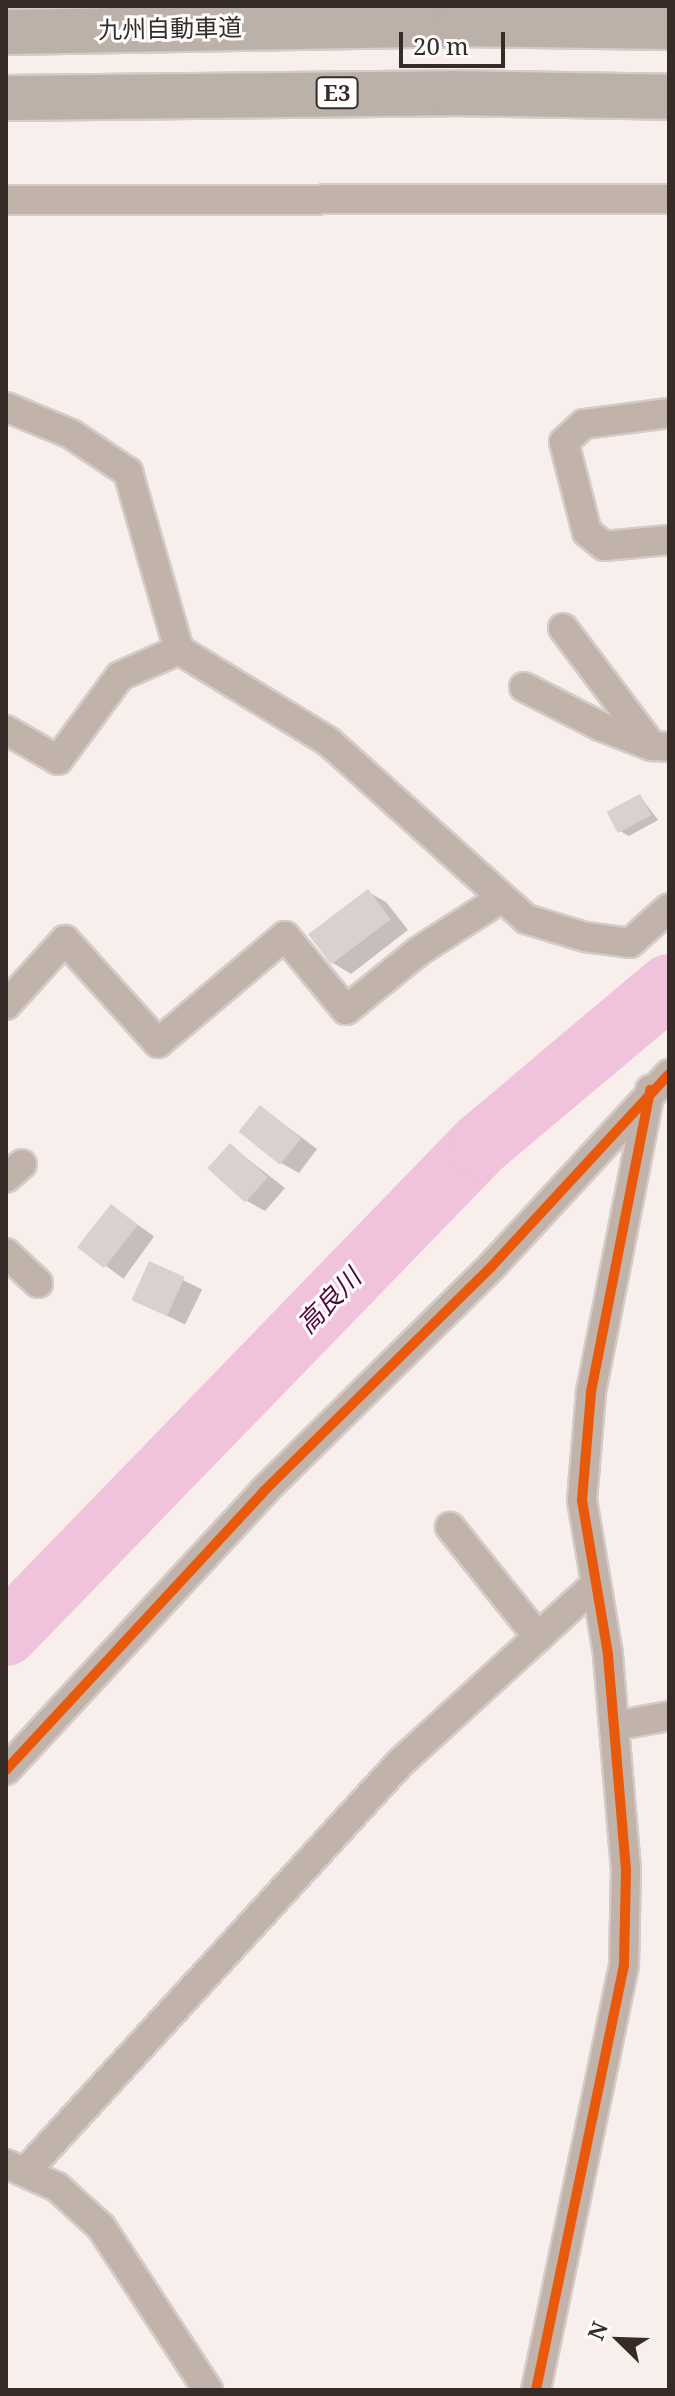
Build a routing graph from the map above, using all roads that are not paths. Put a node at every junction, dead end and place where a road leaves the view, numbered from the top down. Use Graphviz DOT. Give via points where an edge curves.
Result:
graph roads {
  1 [pos="669,27"];
  2 [pos="6,32"];
  3 [pos="669,97"];
  4 [pos="6,98"];
  5 [pos="669,199"];
  6 [pos="6,200"];
  7 [pos="6,407"];
  8 [pos="669,413"];
  9 [pos="669,540"];
  10 [pos="563,628"];
  11 [pos="179,650"];
  12 [pos="524,687"];
  13 [pos="6,730"];
  14 [pos="660,746"];
  15 [pos="502,898"];
  16 [pos="669,908"];
  17 [pos="6,1005"];
  18 [pos="659,1082"];
  19 [pos="6,1253"];
  20 [pos="38,1283"];
  21 [pos="450,1527"];
  22 [pos="596,1584"];
  23 [pos="538,1637"];
  24 [pos="669,1716"];
  25 [pos="614,1726"];
  26 [pos="6,1770"];
  27 [pos="15,2168"];
  28 [pos="208,2390"];
  29 [pos="536,2390"];
  1 -- 2 [label="highway, 九州自動車道" via="457,24"];
  3 -- 4 [label="highway, E3" via="434,93"];
  5 -- 6 [label="street"];
  7 -- 11 [label="street" via="71,434 128,472"];
  8 -- 9 [label="street" via="584,424 564,442 587,532 604,546"];
  10 -- 14 [label="street"];
  11 -- 13 [label="street" via="120,676 58,760"];
  11 -- 15 [label="street" via="329,742"];
  12 -- 14 [label="street" via="600,726"];
  15 -- 16 [label="street" via="526,919 585,937 630,943"];
  15 -- 17 [label="street" via="419,951 346,1010 285,936 158,1043 65,940"];
  18 -- 22 [label="street" via="591,1392 582,1500"];
  18 -- 26 [label="street" via="492,1266 263,1492"];
  19 -- 20 [label="street"];
  21 -- 23 [label="street"];
  22 -- 23 [label="street"];
  22 -- 25 [label="street"];
  23 -- 27 [label="street" via="400,1763"];
  24 -- 25 [label="street"];
  25 -- 29 [label="street" via="626,1870 624,1965"];
  27 -- 28 [label="street" via="57,2187 101,2227"];
}
